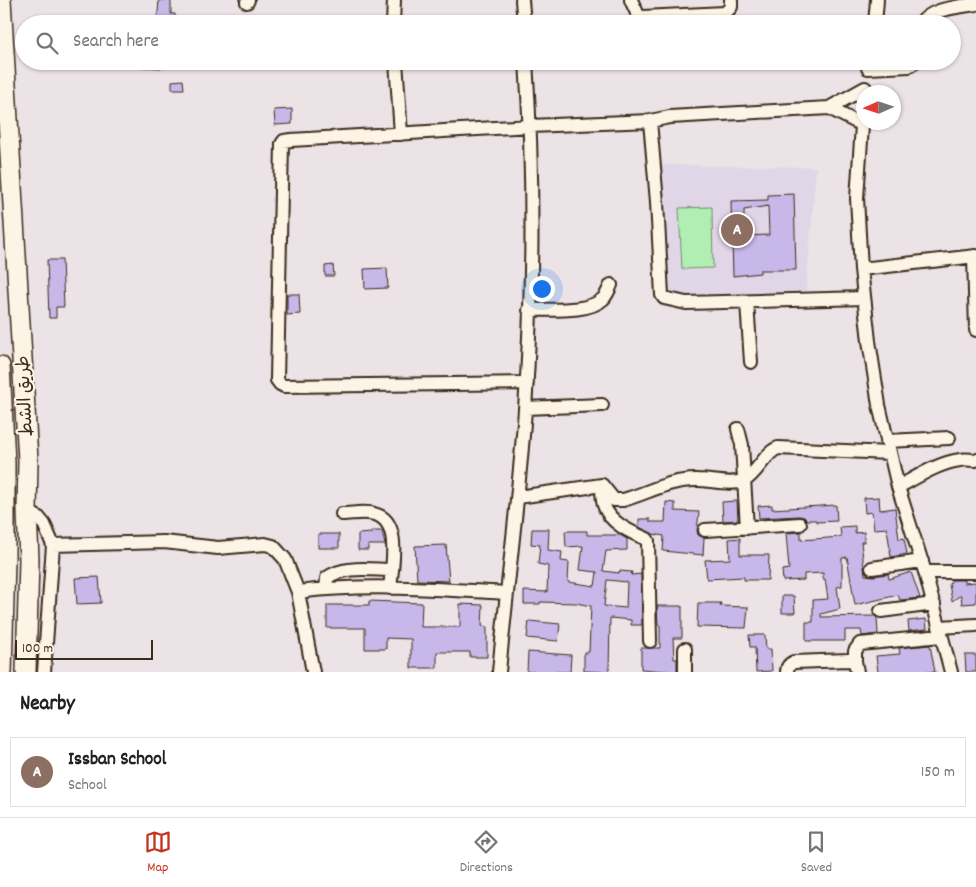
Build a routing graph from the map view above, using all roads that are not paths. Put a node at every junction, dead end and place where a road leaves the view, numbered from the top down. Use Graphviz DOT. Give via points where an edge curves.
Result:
graph roads {
  1 [pos="1,0"];
  2 [pos="394,0"];
  3 [pos="522,0"];
  4 [pos="631,0"];
  5 [pos="731,0"];
  6 [pos="878,0"];
  7 [pos="976,4"];
  8 [pos="393,15"];
  9 [pos="523,15"];
  10 [pos="638,15"];
  11 [pos="684,15"];
  12 [pos="876,15"];
  13 [pos="930,15"];
  14 [pos="397,70"];
  15 [pos="527,70"];
  16 [pos="868,70"];
  17 [pos="865,85"];
  18 [pos="856,96"];
  19 [pos="829,108"];
  20 [pos="650,121"];
  21 [pos="856,122"];
  22 [pos="530,126"];
  23 [pos="860,130"];
  24 [pos="401,134"];
  25 [pos="975,256"];
  26 [pos="861,269"];
  27 [pos="611,285"];
  28 [pos="864,298"];
  29 [pos="747,302"];
  30 [pos="529,310"];
  31 [pos="976,330"];
  32 [pos="751,362"];
  33 [pos="0,367"];
  34 [pos="526,384"];
  35 [pos="602,405"];
  36 [pos="525,408"];
  37 [pos="738,429"];
  38 [pos="949,438"];
  39 [pos="888,447"];
  40 [pos="976,460"];
  41 [pos="744,480"];
  42 [pos="602,485"];
  43 [pos="898,487"];
  44 [pos="518,497"];
  45 [pos="27,511"];
  46 [pos="342,514"];
  47 [pos="800,524"];
  48 [pos="748,528"];
  49 [pos="706,530"];
  50 [pos="53,545"];
  51 [pos="924,567"];
  52 [pos="872,568"];
  53 [pos="392,570"];
  54 [pos="976,572"];
  55 [pos="326,588"];
  56 [pos="390,588"];
  57 [pos="298,592"];
  58 [pos="506,593"];
  59 [pos="934,604"];
  60 [pos="881,611"];
  61 [pos="976,625"];
  62 [pos="940,632"];
  63 [pos="650,641"];
  64 [pos="685,649"];
  65 [pos="856,666"];
  66 [pos="2,672"];
  67 [pos="26,672"];
  68 [pos="44,672"];
  69 [pos="313,672"];
  70 [pos="499,672"];
  71 [pos="685,672"];
  72 [pos="787,672"];
  73 [pos="951,672"];
  1 -- 45 [label="highway, طريق الشط" via="27,450"];
  2 -- 8 [label="street"];
  3 -- 9 [label="street"];
  4 -- 10 [label="street"];
  5 -- 11 [label="street" via="731,7 725,13"];
  6 -- 12 [label="street"];
  7 -- 13 [label="street"];
  14 -- 24 [label="street"];
  15 -- 22 [label="street"];
  16 -- 17 [label="street"];
  18 -- 19 [label="street"];
  19 -- 20 [label="street" via="670,117"];
  19 -- 21 [label="street"];
  20 -- 22 [label="street"];
  20 -- 29 [label="street" via="662,295 667,300 686,304"];
  22 -- 24 [label="street"];
  22 -- 30 [label="street"];
  23 -- 26 [label="street" via="857,198"];
  24 -- 34 [label="street" via="291,140 282,144 277,380 284,386"];
  25 -- 26 [label="street"];
  25 -- 31 [label="street"];
  26 -- 28 [label="street"];
  27 -- 30 [label="street" via="605,298 594,305"];
  28 -- 29 [label="street"];
  28 -- 39 [label="street"];
  29 -- 32 [label="street"];
  30 -- 34 [label="street"];
  33 -- 66 [label="highway, طريق الشط" via="5,462"];
  34 -- 36 [label="street"];
  35 -- 36 [label="street"];
  36 -- 44 [label="street"];
  37 -- 41 [label="street"];
  38 -- 39 [label="street"];
  39 -- 41 [label="street" via="778,448 770,452"];
  39 -- 43 [label="street"];
  40 -- 43 [label="street" via="944,465"];
  41 -- 42 [label="street" via="680,481 623,500 614,500"];
  41 -- 48 [label="street"];
  42 -- 44 [label="street"];
  42 -- 63 [label="street" via="606,510 624,528 648,541"];
  43 -- 51 [label="street"];
  44 -- 58 [label="street"];
  45 -- 50 [label="street" via="44,524"];
  45 -- 67 [label="highway, طريق الشط"];
  46 -- 53 [label="street" via="373,513 383,517 391,527 394,543"];
  47 -- 48 [label="street"];
  48 -- 49 [label="street"];
  50 -- 57 [label="street" via="164,542 218,548 265,544 274,546 285,559"];
  50 -- 68 [label="street"];
  51 -- 52 [label="street"];
  51 -- 54 [label="street"];
  51 -- 59 [label="street"];
  53 -- 55 [label="street" via="336,572 327,578"];
  53 -- 56 [label="street"];
  55 -- 56 [label="street"];
  55 -- 57 [label="street"];
  56 -- 58 [label="street"];
  57 -- 69 [label="street"];
  58 -- 70 [label="street"];
  59 -- 60 [label="street"];
  59 -- 62 [label="street"];
  61 -- 62 [label="street"];
  62 -- 65 [label="street" via="860,644 855,651"];
  62 -- 73 [label="street"];
  64 -- 71 [label="street"];
  65 -- 72 [label="street" via="794,662 790,663"];
}
